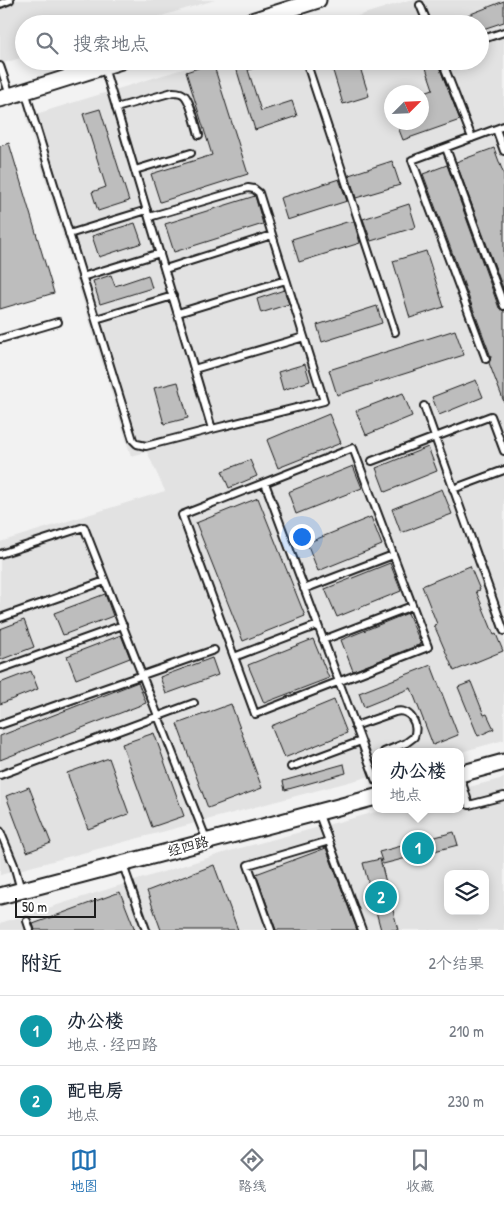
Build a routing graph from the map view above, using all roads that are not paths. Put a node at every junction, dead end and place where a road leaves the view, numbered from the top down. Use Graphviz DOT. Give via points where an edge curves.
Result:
graph roads {
  1 [pos="10,0"];
  2 [pos="318,0"];
  3 [pos="0,4"];
  4 [pos="420,5"];
  5 [pos="289,9"];
  6 [pos="270,15"];
  7 [pos="291,15"];
  8 [pos="424,15"];
  9 [pos="504,32"];
  10 [pos="489,37"];
  11 [pos="0,66"];
  12 [pos="94,70"];
  13 [pos="105,70"];
  14 [pos="309,70"];
  15 [pos="446,70"];
  16 [pos="12,95"];
  17 [pos="116,108"];
  18 [pos="504,126"];
  19 [pos="496,129"];
  20 [pos="199,135"];
  21 [pos="472,138"];
  22 [pos="446,148"];
  23 [pos="504,151"];
  24 [pos="191,153"];
  25 [pos="135,170"];
  26 [pos="148,213"];
  27 [pos="69,234"];
  28 [pos="272,235"];
  29 [pos="160,253"];
  30 [pos="165,269"];
  31 [pos="82,277"];
  32 [pos="286,280"];
  33 [pos="172,296"];
  34 [pos="504,306"];
  35 [pos="178,313"];
  36 [pos="96,319"];
  37 [pos="58,322"];
  38 [pos="395,332"];
  39 [pos="304,337"];
  40 [pos="0,339"];
  41 [pos="486,359"];
  42 [pos="194,369"];
  43 [pos="424,406"];
  44 [pos="212,430"];
  45 [pos="435,437"];
  46 [pos="504,451"];
  47 [pos="372,461"];
  48 [pos="504,470"];
  49 [pos="265,483"];
  50 [pos="453,489"];
  51 [pos="0,554"];
  52 [pos="393,555"];
  53 [pos="105,581"];
  54 [pos="304,589"];
  55 [pos="412,606"];
  56 [pos="0,618"];
  57 [pos="122,625"];
  58 [pos="318,625"];
  59 [pos="504,631"];
  60 [pos="323,640"];
  61 [pos="214,650"];
  62 [pos="234,657"];
  63 [pos="0,669"];
  64 [pos="142,675"];
  65 [pos="338,681"];
  66 [pos="194,703"];
  67 [pos="158,716"];
  68 [pos="0,725"];
  69 [pos="355,726"];
  70 [pos="361,741"];
  71 [pos="394,748"];
  72 [pos="372,756"];
  73 [pos="367,758"];
  74 [pos="504,762"];
  75 [pos="291,767"];
  76 [pos="372,771"];
  77 [pos="0,774"];
  78 [pos="464,774"];
  79 [pos="464,788"];
  80 [pos="504,796"];
  81 [pos="372,798"];
  82 [pos="318,812"];
  83 [pos="0,831"];
  84 [pos="207,841"];
  85 [pos="329,841"];
  86 [pos="123,864"];
  87 [pos="21,890"];
  88 [pos="0,896"];
  89 [pos="27,921"];
  90 [pos="30,930"];
  91 [pos="146,930"];
  92 [pos="271,930"];
  93 [pos="362,930"];
  1 -- 3 [label="lane"];
  2 -- 5 [label="street"];
  4 -- 8 [label="lane"];
  5 -- 6 [label="street"];
  5 -- 7 [label="lane"];
  9 -- 10 [label="lane"];
  11 -- 16 [label="lane"];
  12 -- 16 [label="street"];
  13 -- 17 [label="lane"];
  14 -- 38 [label="lane"];
  15 -- 21 [label="lane"];
  16 -- 27 [label="lane"];
  17 -- 20 [label="lane" via="180,92 188,102"];
  17 -- 25 [label="lane"];
  18 -- 19 [label="lane"];
  19 -- 21 [label="lane"];
  19 -- 23 [label="lane"];
  21 -- 22 [label="lane"];
  22 -- 34 [label="lane"];
  22 -- 41 [label="lane" via="412,160"];
  24 -- 25 [label="lane"];
  25 -- 26 [label="lane"];
  26 -- 27 [label="lane"];
  26 -- 28 [label="lane" via="254,189 259,193"];
  26 -- 29 [label="lane"];
  27 -- 31 [label="lane"];
  28 -- 30 [label="lane"];
  28 -- 32 [label="lane"];
  29 -- 30 [label="lane"];
  29 -- 31 [label="lane"];
  30 -- 33 [label="lane"];
  31 -- 36 [label="lane"];
  32 -- 35 [label="lane"];
  32 -- 39 [label="lane"];
  33 -- 35 [label="lane"];
  33 -- 36 [label="lane"];
  35 -- 42 [label="lane"];
  36 -- 44 [label="lane" via="133,440 137,444 146,446"];
  37 -- 40 [label="lane"];
  39 -- 42 [label="lane"];
  39 -- 44 [label="lane" via="324,401"];
  42 -- 44 [label="lane"];
  43 -- 45 [label="lane"];
  45 -- 46 [label="lane" via="491,416"];
  45 -- 47 [label="lane"];
  45 -- 50 [label="lane"];
  48 -- 50 [label="lane"];
  49 -- 52 [label="lane" via="353,448"];
  49 -- 54 [label="lane"];
  49 -- 62 [label="lane" via="182,515"];
  50 -- 59 [label="lane"];
  51 -- 53 [label="lane" via="84,527"];
  52 -- 54 [label="lane"];
  52 -- 55 [label="lane"];
  53 -- 56 [label="lane"];
  53 -- 57 [label="lane"];
  54 -- 58 [label="lane"];
  55 -- 60 [label="lane"];
  55 -- 65 [label="lane" via="428,647"];
  57 -- 63 [label="lane"];
  57 -- 64 [label="lane"];
  58 -- 60 [label="lane"];
  58 -- 62 [label="lane"];
  60 -- 65 [label="lane"];
  61 -- 64 [label="lane"];
  62 -- 65 [label="lane" via="255,714"];
  64 -- 67 [label="lane"];
  64 -- 68 [label="lane"];
  65 -- 69 [label="lane"];
  66 -- 67 [label="lane"];
  67 -- 77 [label="lane"];
  67 -- 84 [label="lane"];
  69 -- 70 [label="lane"];
  69 -- 71 [label="lane" via="401,710 406,712 413,720 414,737"];
  70 -- 73 [label="lane"];
  70 -- 75 [label="lane"];
  72 -- 73 [label="lane"];
  73 -- 76 [label="lane"];
  74 -- 78 [label="street"];
  79 -- 80 [label="lane" via="469,805"];
  81 -- 82 [label="street, 经四路"];
  82 -- 84 [label="street, 经四路"];
  82 -- 85 [label="lane"];
  83 -- 87 [label="lane"];
  84 -- 86 [label="street, 经四路"];
  85 -- 92 [label="lane" via="248,865"];
  85 -- 93 [label="lane"];
  86 -- 87 [label="street, 经四路"];
  86 -- 91 [label="lane"];
  87 -- 88 [label="street, 经四路"];
  89 -- 90 [label="lane"];
}
